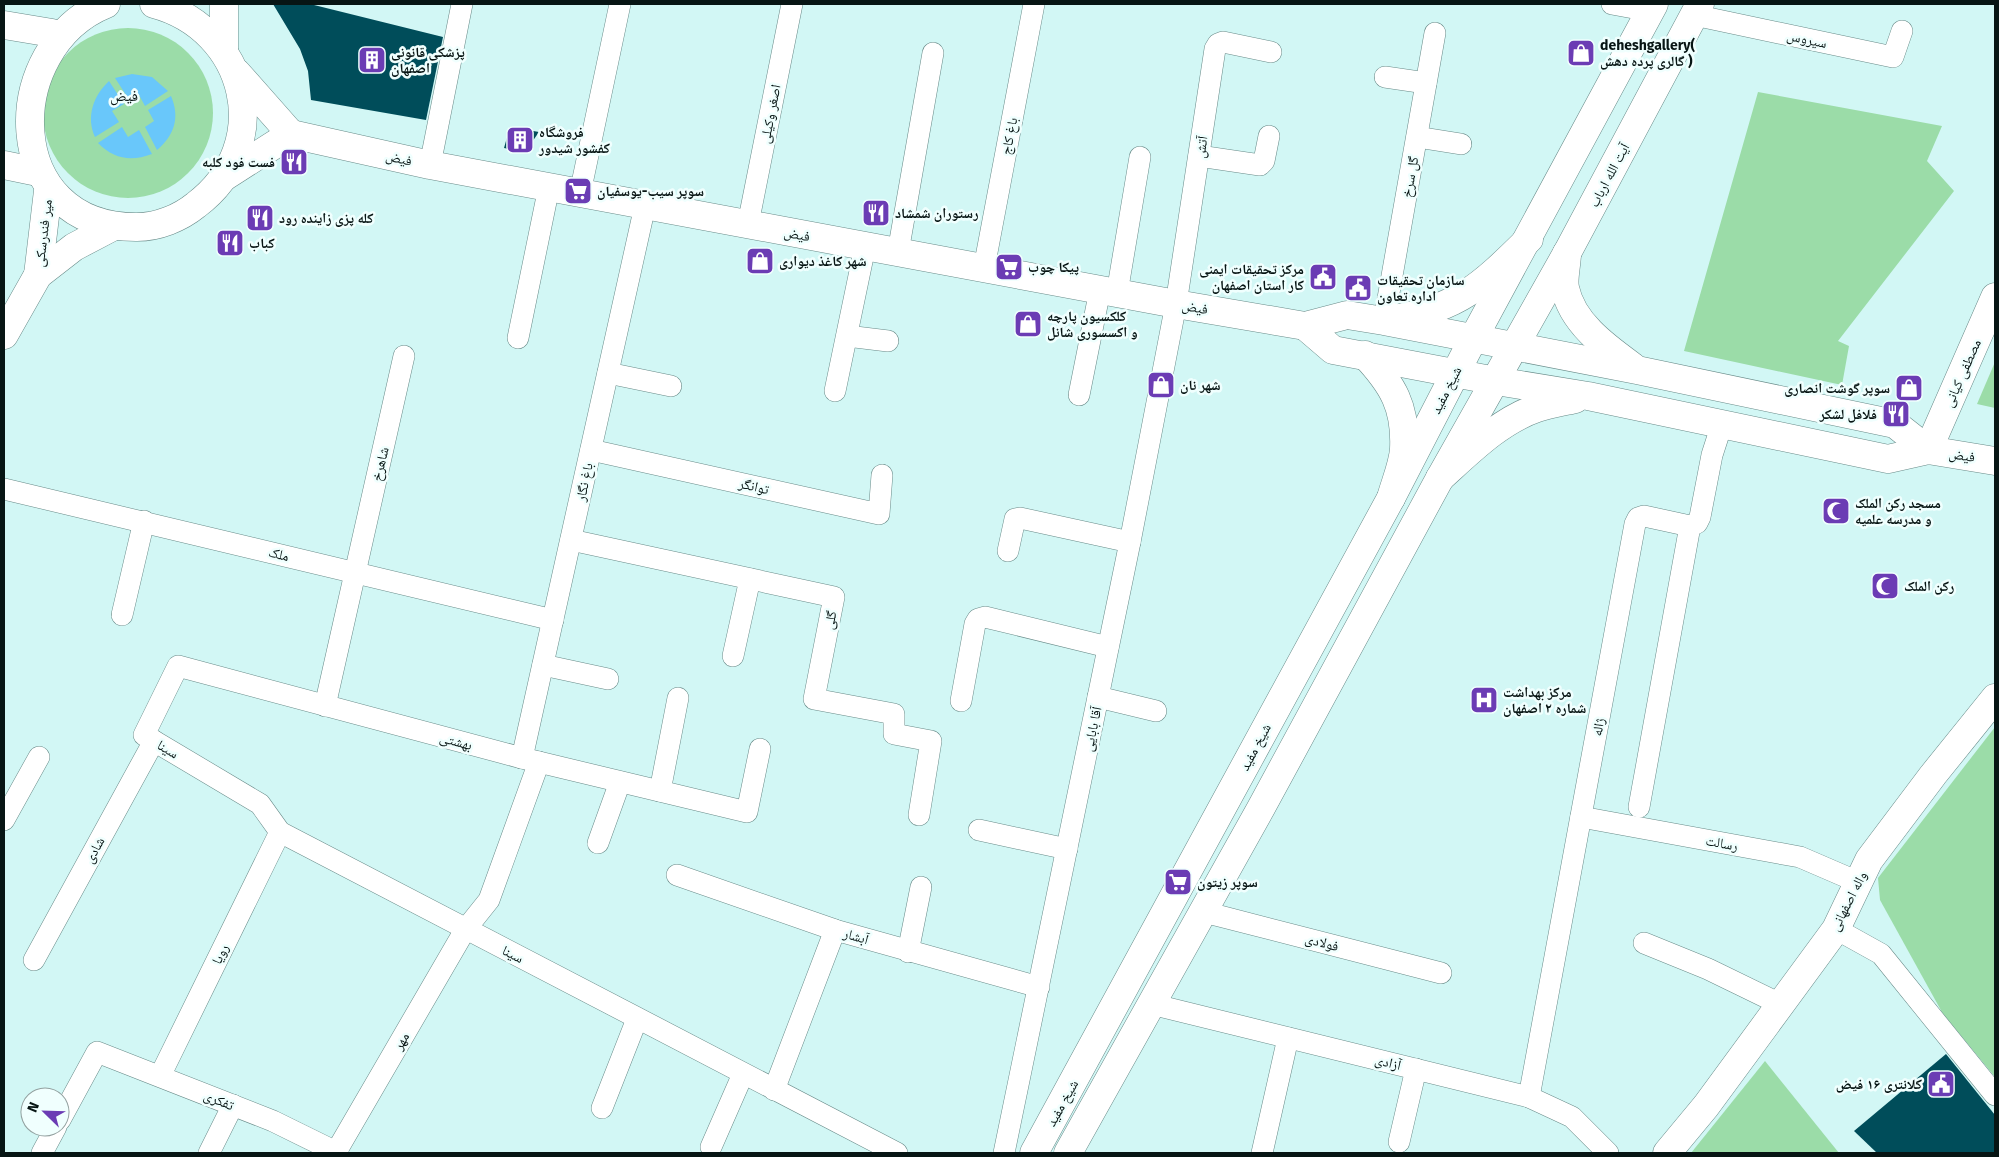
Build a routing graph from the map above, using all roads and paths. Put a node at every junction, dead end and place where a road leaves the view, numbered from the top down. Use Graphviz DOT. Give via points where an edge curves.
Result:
graph roads {
  1 [pos="106,4"];
  2 [pos="154,4"];
  3 [pos="224,4"];
  4 [pos="462,4"];
  5 [pos="620,4"];
  6 [pos="792,4"];
  7 [pos="1034,4"];
  8 [pos="1612,4"];
  9 [pos="1652,8"];
  10 [pos="1697,9"];
  11 [pos="4,25"];
  12 [pos="1902,31"];
  13 [pos="52,33"];
  14 [pos="1435,33"];
  15 [pos="1271,52"];
  16 [pos="932,53"];
  17 [pos="229,60"];
  18 [pos="1385,77"];
  19 [pos="1426,84"];
  20 [pos="291,134"];
  21 [pos="1269,136"];
  22 [pos="1417,137"];
  23 [pos="1461,144"];
  24 [pos="1199,156"];
  25 [pos="1140,157"];
  26 [pos="4,165"];
  27 [pos="430,165"];
  28 [pos="224,177"];
  29 [pos="40,181"];
  30 [pos="550,187"];
  31 [pos="580,192"];
  32 [pos="645,206"];
  33 [pos="748,224"];
  34 [pos="114,226"];
  35 [pos="1529,240"];
  36 [pos="865,247"];
  37 [pos="898,252"];
  38 [pos="1567,253"];
  39 [pos="984,268"];
  40 [pos="38,275"];
  41 [pos="1108,292"];
  42 [pos="1995,297"];
  43 [pos="1176,304"];
  44 [pos="1384,321"];
  45 [pos="1305,326"];
  46 [pos="4,335"];
  47 [pos="847,336"];
  48 [pos="518,338"];
  49 [pos="1473,339"];
  50 [pos="888,341"];
  51 [pos="1515,346"];
  52 [pos="1365,355"];
  53 [pos="404,356"];
  54 [pos="1637,370"];
  55 [pos="608,373"];
  56 [pos="1455,374"];
  57 [pos="1496,381"];
  58 [pos="671,386"];
  59 [pos="836,391"];
  60 [pos="1079,394"];
  61 [pos="1588,396"];
  62 [pos="1722,424"];
  63 [pos="591,450"];
  64 [pos="1928,450"];
  65 [pos="1995,461"];
  66 [pos="882,475"];
  67 [pos="1440,478"];
  68 [pos="4,489"];
  69 [pos="1391,498"];
  70 [pos="144,521"];
  71 [pos="1690,526"];
  72 [pos="571,540"];
  73 [pos="1130,542"];
  74 [pos="1008,550"];
  75 [pos="356,572"];
  76 [pos="750,579"];
  77 [pos="122,614"];
  78 [pos="553,620"];
  79 [pos="1108,647"];
  80 [pos="734,656"];
  81 [pos="542,665"];
  82 [pos="608,679"];
  83 [pos="678,698"];
  84 [pos="1098,698"];
  85 [pos="1995,698"];
  86 [pos="961,701"];
  87 [pos="325,706"];
  88 [pos="1156,711"];
  89 [pos="149,738"];
  90 [pos="760,749"];
  91 [pos="1253,750"];
  92 [pos="39,756"];
  93 [pos="530,760"];
  94 [pos="1284,764"];
  95 [pos="620,782"];
  96 [pos="660,791"];
  97 [pos="1224,804"];
  98 [pos="1639,807"];
  99 [pos="919,815"];
  100 [pos="1581,817"];
  101 [pos="4,820"];
  102 [pos="1255,820"];
  103 [pos="979,830"];
  104 [pos="280,832"];
  105 [pos="598,843"];
  106 [pos="1067,849"];
  107 [pos="677,875"];
  108 [pos="1858,882"];
  109 [pos="921,887"];
  110 [pos="1204,912"];
  111 [pos="1836,929"];
  112 [pos="465,930"];
  113 [pos="835,930"];
  114 [pos="1644,943"];
  115 [pos="908,952"];
  116 [pos="34,960"];
  117 [pos="1441,973"];
  118 [pos="1038,986"];
  119 [pos="1151,1004"];
  120 [pos="1780,1004"];
  121 [pos="637,1019"];
  122 [pos="1288,1038"];
  123 [pos="1416,1069"];
  124 [pos="743,1074"];
  125 [pos="160,1076"];
  126 [pos="774,1090"];
  127 [pos="1995,1095"];
  128 [pos="1529,1097"];
  129 [pos="70,1102"];
  130 [pos="233,1105"];
  131 [pos="602,1108"];
  132 [pos="51,1137"];
  133 [pos="1399,1142"];
  134 [pos="711,1147"];
  135 [pos="885,1151"];
  136 [pos="42,1153"];
  137 [pos="209,1153"];
  138 [pos="337,1153"];
  139 [pos="1004,1153"];
  140 [pos="1034,1153"];
  141 [pos="1068,1153"];
  142 [pos="1262,1153"];
  143 [pos="1608,1153"];
  144 [pos="1667,1153"];
  1 -- 13 [label="main road" via="68,20"];
  2 -- 17 [label="main road" via="191,18 209,32"];
  3 -- 17 [label="main road"];
  4 -- 27 [label="street"];
  5 -- 31 [label="street"];
  6 -- 33 [label="street, اصغر وکیلی"];
  7 -- 39 [label="street, باغ کاج"];
  8 -- 9 [label="street"];
  9 -- 35 [label="main road"];
  10 -- 12 [label="street, سیروس" via="1894,57"];
  10 -- 38 [label="main road, آیت الله ارباب"];
  11 -- 13 [label="main road"];
  13 -- 29 [label="main road" via="36,52 25,74 19,98 21,140"];
  14 -- 19 [label="street, گل سرخ"];
  15 -- 24 [label="street, آتش" via="1223,42 1218,44"];
  16 -- 37 [label="street"];
  17 -- 20 [label="main road"];
  17 -- 28 [label="main road" via="242,98 243,125 237,152"];
  18 -- 19 [label="street"];
  19 -- 22 [label="street, گل سرخ"];
  20 -- 27 [label="main road, فیض"];
  20 -- 28 [label="main road"];
  21 -- 24 [label="street" via="1264,161 1260,165"];
  22 -- 23 [label="street"];
  22 -- 44 [label="street, گل سرخ"];
  24 -- 43 [label="street, آتش"];
  25 -- 41 [label="street"];
  26 -- 29 [label="main road"];
  27 -- 30 [label="main road, فیض"];
  28 -- 34 [label="main road" via="188,212 140,227"];
  29 -- 34 [label="main road" via="75,212"];
  29 -- 40 [label="main road, میر فندرسکی"];
  30 -- 31 [label="main road, فیض"];
  30 -- 48 [label="street"];
  31 -- 32 [label="main road, فیض"];
  32 -- 33 [label="main road, فیض"];
  32 -- 55 [label="street, باغ نگار"];
  33 -- 36 [label="main road, فیض"];
  34 -- 40 [label="main road" via="74,246"];
  35 -- 44 [label="main road" via="1484,283 1454,302 1418,315"];
  35 -- 49 [label="main road"];
  36 -- 37 [label="main road, فیض"];
  36 -- 47 [label="street"];
  37 -- 39 [label="main road, فیض"];
  38 -- 51 [label="main road, آیت الله ارباب"];
  38 -- 54 [label="main road" via="1565,288 1574,310 1598,341"];
  39 -- 41 [label="main road, فیض"];
  40 -- 46 [label="main road"];
  41 -- 43 [label="main road, فیض"];
  41 -- 60 [label="street"];
  42 -- 64 [label="main road, مصطفی کیانی"];
  43 -- 45 [label="main road, فیض"];
  43 -- 73 [label="street, آقا بابایی"];
  44 -- 45 [label="main road" via="1347,315"];
  44 -- 49 [label="main road"];
  45 -- 52 [label="main road" via="1333,350"];
  47 -- 50 [label="street"];
  47 -- 59 [label="street"];
  49 -- 51 [label="main road"];
  49 -- 56 [label="main road, شیخ مفید"];
  51 -- 54 [label="main road"];
  51 -- 57 [label="main road"];
  52 -- 56 [label="main road"];
  52 -- 69 [label="main road" via="1381,373 1400,406 1404,450"];
  53 -- 75 [label="street, شاهرخ"];
  54 -- 64 [label="main road" via="1895,424"];
  55 -- 58 [label="street"];
  55 -- 63 [label="street, باغ نگار"];
  56 -- 57 [label="main road"];
  56 -- 69 [label="main road, شیخ مفید"];
  57 -- 61 [label="main road"];
  57 -- 67 [label="main road"];
  61 -- 62 [label="main road"];
  61 -- 67 [label="main road" via="1536,408 1510,420"];
  62 -- 64 [label="main road" via="1888,459"];
  62 -- 71 [label="street" via="1712,455 1700,517"];
  63 -- 66 [label="street, توانگر" via="879,514"];
  63 -- 72 [label="street, باغ نگار"];
  64 -- 65 [label="main road, فیض"];
  67 -- 94 [label="main road"];
  68 -- 70 [label="street, ملک"];
  69 -- 91 [label="main road, شیخ مفید"];
  70 -- 75 [label="street, ملک"];
  70 -- 77 [label="street"];
  71 -- 98 [label="street"];
  71 -- 100 [label="street, ژاله" via="1644,516 1635,524"];
  72 -- 76 [label="street, گلی"];
  72 -- 78 [label="street, باغ نگار"];
  73 -- 74 [label="street" via="1020,518 1012,524"];
  73 -- 79 [label="street, آقا بابایی"];
  75 -- 78 [label="street, ملک"];
  75 -- 87 [label="street, شاهرخ"];
  76 -- 80 [label="street"];
  76 -- 99 [label="street, گلی" via="834,597 814,699 894,714 894,734 931,741"];
  78 -- 81 [label="street, باغ نگار"];
  79 -- 84 [label="street, آقا بابایی"];
  79 -- 86 [label="street" via="985,617 978,619"];
  81 -- 82 [label="street"];
  81 -- 93 [label="street, باغ نگار"];
  83 -- 96 [label="street"];
  84 -- 88 [label="street"];
  84 -- 106 [label="street, آقا بابایی"];
  85 -- 108 [label="main road, واله اصفهانی" via="1869,860"];
  87 -- 89 [label="street, بهشتی" via="178,666"];
  87 -- 93 [label="street, بهشتی"];
  89 -- 104 [label="street, سینا" via="260,804"];
  89 -- 116 [label="street, شادی"];
  90 -- 96 [label="street, بهشتی" via="747,812"];
  91 -- 94 [label="main road" via="1256,760 1264,767 1275,768"];
  91 -- 97 [label="main road, شیخ مفید"];
  92 -- 101 [label="street"];
  93 -- 95 [label="street, بهشتی"];
  93 -- 112 [label="street, مهر" via="489,900"];
  94 -- 102 [label="main road"];
  95 -- 96 [label="street, بهشتی"];
  95 -- 105 [label="street"];
  97 -- 102 [label="main road" via="1235,798 1246,799 1254,808"];
  97 -- 140 [label="main road, شیخ مفید"];
  100 -- 108 [label="street, رسالت" via="1800,857"];
  100 -- 128 [label="street, ژاله"];
  102 -- 110 [label="main road"];
  103 -- 106 [label="street"];
  104 -- 112 [label="street, سینا"];
  104 -- 125 [label="street, رویا"];
  106 -- 118 [label="street, آقا بابایی"];
  107 -- 113 [label="street, آبشار"];
  108 -- 111 [label="main road, واله اصفهانی"];
  109 -- 115 [label="street"];
  110 -- 117 [label="street, فولادی"];
  110 -- 119 [label="main road"];
  111 -- 120 [label="main road, واله اصفهانی"];
  111 -- 127 [label="street" via="1881,954"];
  112 -- 121 [label="street, سینا"];
  112 -- 138 [label="street, مهر"];
  113 -- 115 [label="street, آبشار"];
  113 -- 126 [label="street"];
  114 -- 120 [label="street"];
  115 -- 118 [label="street, آبشار"];
  118 -- 139 [label="street, آقا بابایی"];
  119 -- 122 [label="street, آزادی"];
  119 -- 141 [label="main road"];
  120 -- 144 [label="main road, واله اصفهانی" via="1706,1106"];
  121 -- 124 [label="street, سینا"];
  121 -- 131 [label="street"];
  122 -- 123 [label="street, آزادی"];
  122 -- 142 [label="street"];
  123 -- 128 [label="street, آزادی"];
  123 -- 133 [label="street"];
  124 -- 126 [label="street, سینا"];
  124 -- 134 [label="street"];
  125 -- 129 [label="street, تفکری" via="98,1052"];
  125 -- 130 [label="street, تفکری"];
  126 -- 135 [label="street, سینا"];
  128 -- 143 [label="street, آزادی" via="1572,1117"];
  130 -- 137 [label="street"];
  130 -- 138 [label="street, تفکری"];
  132 -- 136 [label="street"];
}
